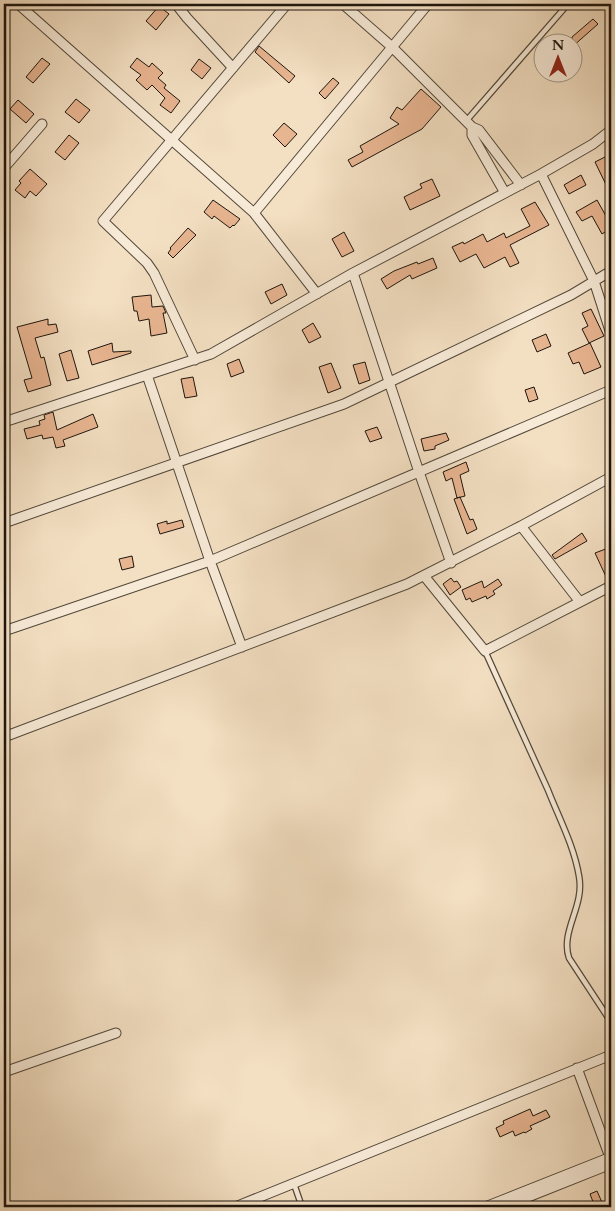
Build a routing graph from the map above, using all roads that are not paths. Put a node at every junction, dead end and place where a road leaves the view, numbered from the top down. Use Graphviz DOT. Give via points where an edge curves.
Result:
graph roads {
  1 [pos="18,4"];
  2 [pos="176,4"];
  3 [pos="287,4"];
  4 [pos="343,4"];
  5 [pos="428,4"];
  6 [pos="568,4"];
  7 [pos="392,47"];
  8 [pos="233,68"];
  9 [pos="42,124"];
  10 [pos="469,124"];
  11 [pos="611,130"];
  12 [pos="171,140"];
  13 [pos="4,168"];
  14 [pos="541,174"];
  15 [pos="521,185"];
  16 [pos="505,193"];
  17 [pos="254,213"];
  18 [pos="611,270"];
  19 [pos="353,274"];
  20 [pos="594,281"];
  21 [pos="318,294"];
  22 [pos="611,334"];
  23 [pos="195,360"];
  24 [pos="147,375"];
  25 [pos="389,382"];
  26 [pos="611,390"];
  27 [pos="4,422"];
  28 [pos="178,462"];
  29 [pos="419,472"];
  30 [pos="611,477"];
  31 [pos="4,523"];
  32 [pos="521,526"];
  33 [pos="210,561"];
  34 [pos="451,563"];
  35 [pos="425,576"];
  36 [pos="611,586"];
  37 [pos="580,602"];
  38 [pos="4,631"];
  39 [pos="242,647"];
  40 [pos="485,651"];
  41 [pos="4,737"];
  42 [pos="611,1022"];
  43 [pos="116,1032"];
  44 [pos="611,1055"];
  45 [pos="577,1068"];
  46 [pos="4,1072"];
  47 [pos="611,1159"];
  48 [pos="294,1184"];
  49 [pos="235,1207"];
  50 [pos="302,1207"];
  51 [pos="485,1207"];
  52 [pos="503,1207"];
  1 -- 12 [label="street"];
  2 -- 8 [label="street"];
  3 -- 8 [label="street"];
  4 -- 7 [label="street"];
  5 -- 7 [label="street"];
  6 -- 10 [label="lane"];
  7 -- 10 [label="street"];
  7 -- 17 [label="street"];
  8 -- 12 [label="street"];
  9 -- 13 [label="street"];
  10 -- 15 [label="street" via="479,130"];
  10 -- 16 [label="street"];
  11 -- 14 [label="street"];
  12 -- 17 [label="street"];
  12 -- 23 [label="street" via="103,221 154,273"];
  14 -- 15 [label="street"];
  14 -- 20 [label="street"];
  15 -- 16 [label="street"];
  16 -- 19 [label="street"];
  17 -- 21 [label="street"];
  18 -- 20 [label="street"];
  19 -- 21 [label="street"];
  19 -- 25 [label="street"];
  20 -- 22 [label="street"];
  20 -- 25 [label="street"];
  21 -- 23 [label="street"];
  23 -- 24 [label="street"];
  24 -- 27 [label="street"];
  24 -- 28 [label="street"];
  25 -- 28 [label="street" via="344,404"];
  25 -- 29 [label="street"];
  26 -- 29 [label="street"];
  28 -- 31 [label="street"];
  28 -- 33 [label="street"];
  29 -- 33 [label="street"];
  29 -- 34 [label="street"];
  30 -- 32 [label="street"];
  32 -- 34 [label="street"];
  32 -- 37 [label="street"];
  33 -- 38 [label="street"];
  33 -- 39 [label="street"];
  34 -- 35 [label="street"];
  35 -- 39 [label="street"];
  35 -- 40 [label="street"];
  36 -- 37 [label="street"];
  37 -- 40 [label="street"];
  39 -- 41 [label="street"];
  40 -- 42 [label="lane" via="567,836 579,874 579,904 567,939 569,958"];
  43 -- 46 [label="street"];
  44 -- 45 [label="street"];
  45 -- 47 [label="street"];
  45 -- 48 [label="street"];
  47 -- 51 [label="street"];
  47 -- 52 [label="street"];
  48 -- 49 [label="street"];
  48 -- 50 [label="lane"];
}
